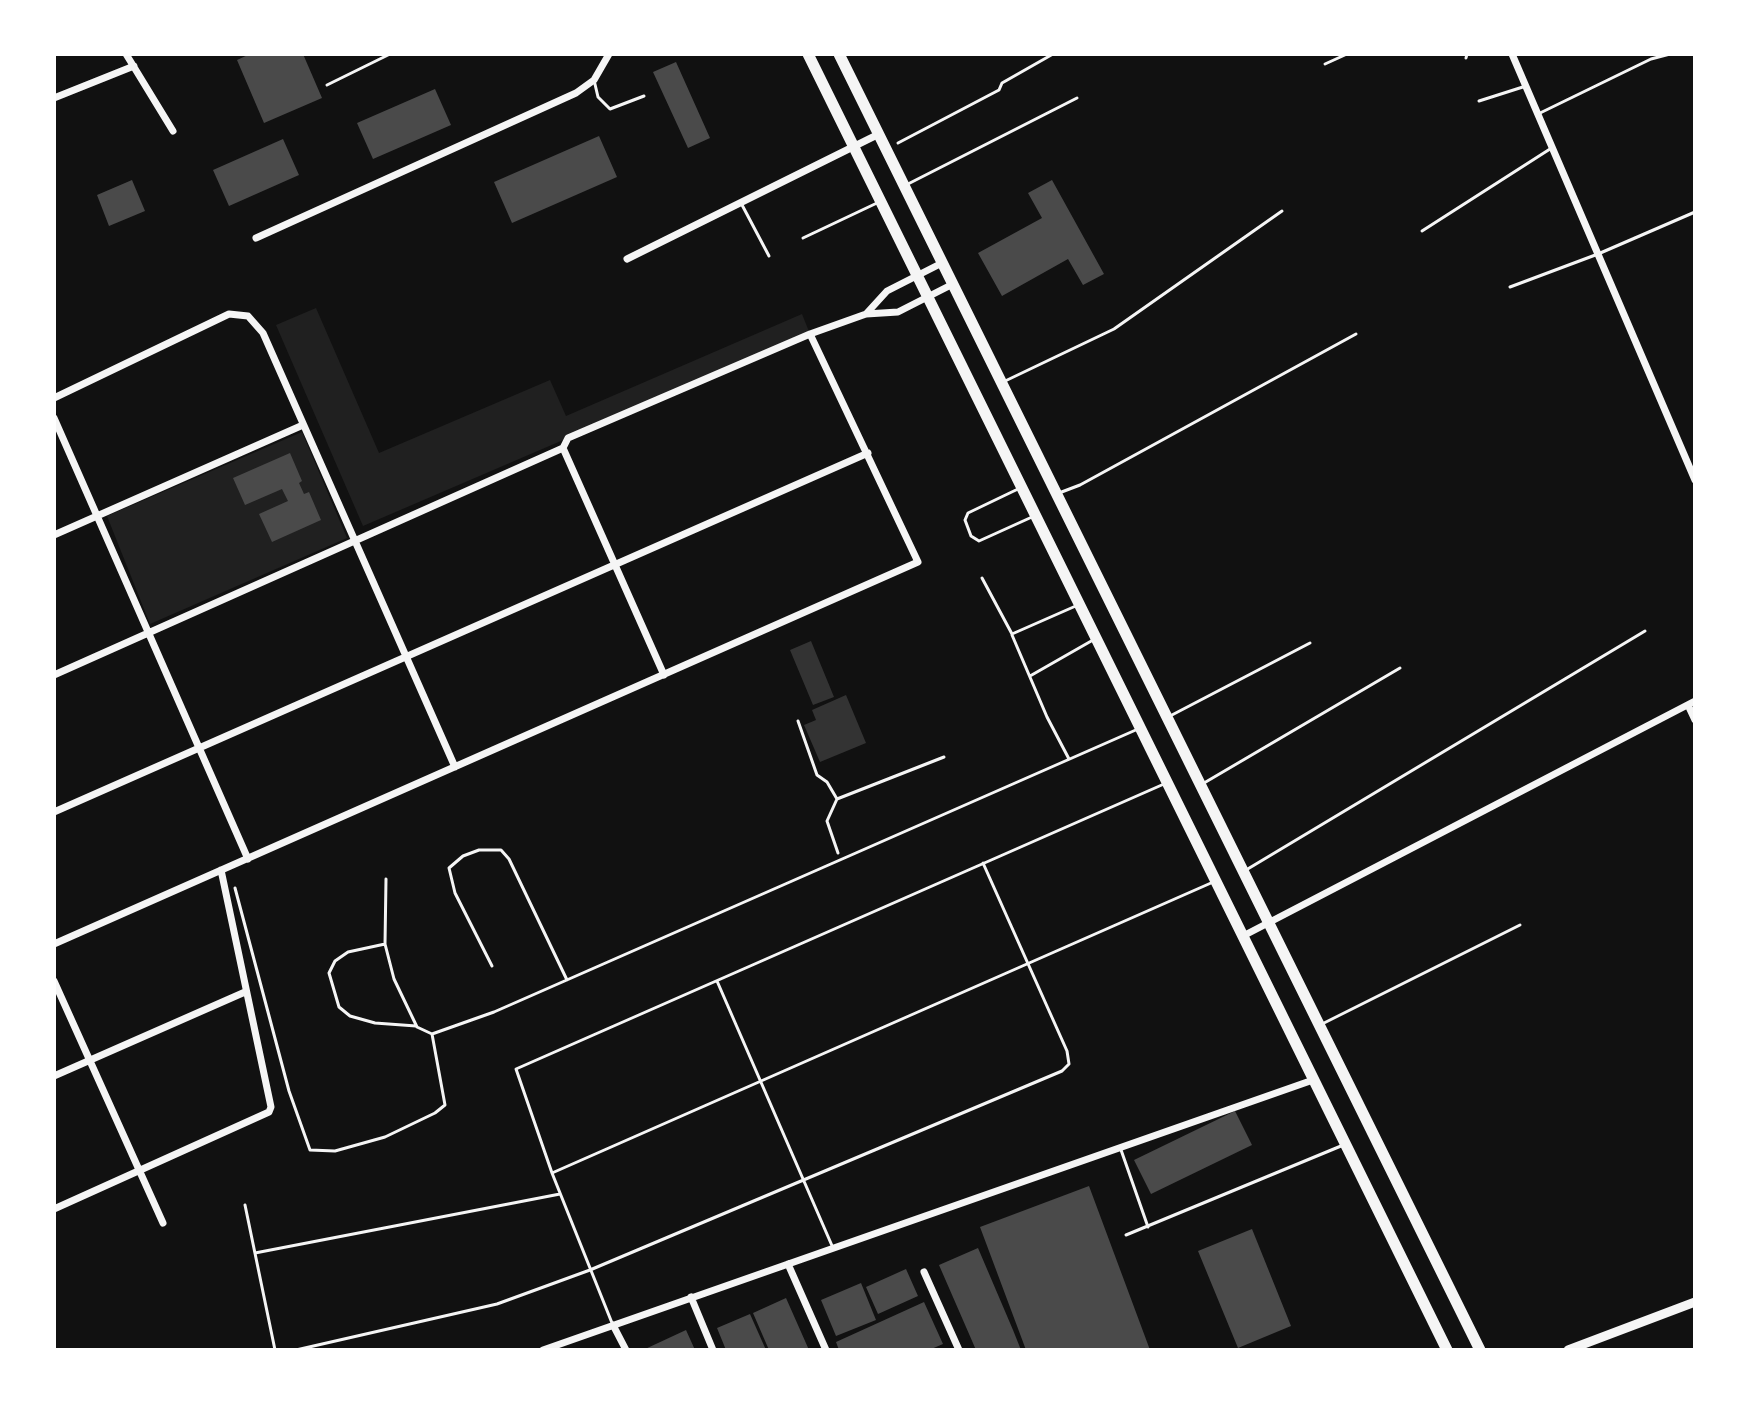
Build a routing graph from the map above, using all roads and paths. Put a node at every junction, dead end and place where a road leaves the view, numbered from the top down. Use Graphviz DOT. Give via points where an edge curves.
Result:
graph roads {
  1 [pos="126,54"];
  2 [pos="390,54"];
  3 [pos="609,54"];
  4 [pos="808,54"];
  5 [pos="839,54"];
  6 [pos="1053,54"];
  7 [pos="1347,54"];
  8 [pos="1512,54"];
  9 [pos="1670,54"];
  10 [pos="1325,64"];
  11 [pos="134,66"];
  12 [pos="594,80"];
  13 [pos="327,85"];
  14 [pos="1526,86"];
  15 [pos="644,96"];
  16 [pos="54,98"];
  17 [pos="1077,98"];
  18 [pos="1479,101"];
  19 [pos="1538,114"];
  20 [pos="173,131"];
  21 [pos="879,134"];
  22 [pos="853,147"];
  23 [pos="1552,148"];
  24 [pos="886,149"];
  25 [pos="904,186"];
  26 [pos="741,202"];
  27 [pos="881,202"];
  28 [pos="1282,211"];
  29 [pos="1695,212"];
  30 [pos="1422,231"];
  31 [pos="256,238"];
  32 [pos="803,238"];
  33 [pos="1598,254"];
  34 [pos="769,256"];
  35 [pos="627,259"];
  36 [pos="942,263"];
  37 [pos="917,276"];
  38 [pos="953,284"];
  39 [pos="1510,287"];
  40 [pos="928,298"];
  41 [pos="866,314"];
  42 [pos="810,334"];
  43 [pos="1356,334"];
  44 [pos="1002,383"];
  45 [pos="54,398"];
  46 [pos="54,418"];
  47 [pos="303,425"];
  48 [pos="563,448"];
  49 [pos="868,453"];
  50 [pos="1695,480"];
  51 [pos="1021,487"];
  52 [pos="1056,494"];
  53 [pos="1036,515"];
  54 [pos="97,516"];
  55 [pos="54,535"];
  56 [pos="355,541"];
  57 [pos="615,565"];
  58 [pos="982,578"];
  59 [pos="1080,604"];
  60 [pos="1645,631"];
  61 [pos="148,633"];
  62 [pos="1012,634"];
  63 [pos="1096,638"];
  64 [pos="1310,643"];
  65 [pos="406,657"];
  66 [pos="1400,668"];
  67 [pos="54,675"];
  68 [pos="664,675"];
  69 [pos="1030,676"];
  70 [pos="1691,703"];
  71 [pos="1167,718"];
  72 [pos="1695,720"];
  73 [pos="798,721"];
  74 [pos="1141,728"];
  75 [pos="199,748"];
  76 [pos="944,757"];
  77 [pos="1069,759"];
  78 [pos="455,767"];
  79 [pos="1167,782"];
  80 [pos="1200,785"];
  81 [pos="837,799"];
  82 [pos="54,812"];
  83 [pos="248,859"];
  84 [pos="841,860"];
  85 [pos="983,863"];
  86 [pos="221,870"];
  87 [pos="1243,872"];
  88 [pos="386,879"];
  89 [pos="1216,880"];
  90 [pos="235,888"];
  91 [pos="1268,922"];
  92 [pos="1520,925"];
  93 [pos="1243,936"];
  94 [pos="54,944"];
  95 [pos="385,944"];
  96 [pos="1028,963"];
  97 [pos="492,966"];
  98 [pos="567,980"];
  99 [pos="54,981"];
  100 [pos="717,981"];
  101 [pos="245,992"];
  102 [pos="1319,1026"];
  103 [pos="417,1027"];
  104 [pos="432,1034"];
  105 [pos="90,1060"];
  106 [pos="54,1076"];
  107 [pos="1313,1080"];
  108 [pos="761,1082"];
  109 [pos="1344,1145"];
  110 [pos="1120,1147"];
  111 [pos="139,1170"];
  112 [pos="552,1173"];
  113 [pos="803,1179"];
  114 [pos="560,1194"];
  115 [pos="245,1205"];
  116 [pos="54,1209"];
  117 [pos="163,1223"];
  118 [pos="1148,1227"];
  119 [pos="1126,1235"];
  120 [pos="833,1248"];
  121 [pos="255,1253"];
  122 [pos="788,1264"];
  123 [pos="590,1270"];
  124 [pos="924,1272"];
  125 [pos="691,1297"];
  126 [pos="1695,1302"];
  127 [pos="613,1325"];
  128 [pos="275,1350"];
  129 [pos="296,1350"];
  130 [pos="543,1350"];
  131 [pos="626,1350"];
  132 [pos="713,1350"];
  133 [pos="826,1350"];
  134 [pos="959,1350"];
  135 [pos="1447,1350"];
  136 [pos="1480,1350"];
  137 [pos="1568,1350"];
  1 -- 11 [label="street"];
  2 -- 13 [label="lane"];
  3 -- 12 [label="street"];
  4 -- 22 [label="main road"];
  5 -- 21 [label="main road"];
  6 -- 24 [label="path" via="1002,83 999,90"];
  7 -- 10 [label="lane"];
  8 -- 14 [label="street"];
  9 -- 19 [label="lane"];
  11 -- 16 [label="street"];
  11 -- 20 [label="street"];
  12 -- 15 [label="lane" via="598,97 610,109"];
  12 -- 31 [label="street" via="576,93"];
  14 -- 18 [label="lane"];
  14 -- 19 [label="street"];
  17 -- 25 [label="lane"];
  19 -- 23 [label="street"];
  21 -- 22 [label="street"];
  21 -- 24 [label="main road"];
  22 -- 26 [label="street"];
  22 -- 27 [label="main road"];
  23 -- 30 [label="lane"];
  23 -- 33 [label="street"];
  24 -- 25 [label="main road"];
  25 -- 36 [label="main road"];
  26 -- 34 [label="lane"];
  26 -- 35 [label="street"];
  27 -- 32 [label="lane"];
  27 -- 37 [label="main road"];
  28 -- 44 [label="lane" via="1114,329"];
  29 -- 33 [label="lane"];
  33 -- 39 [label="lane"];
  33 -- 50 [label="street"];
  36 -- 37 [label="street"];
  36 -- 38 [label="main road"];
  37 -- 40 [label="main road"];
  37 -- 41 [label="street" via="887,291"];
  38 -- 40 [label="street"];
  38 -- 44 [label="main road"];
  40 -- 41 [label="street" via="898,312"];
  40 -- 51 [label="main road"];
  41 -- 42 [label="street"];
  42 -- 48 [label="street" via="568,438"];
  42 -- 49 [label="street"];
  43 -- 52 [label="lane"];
  44 -- 52 [label="main road"];
  45 -- 47 [label="street" via="229,314 248,316 263,333"];
  46 -- 54 [label="street"];
  47 -- 54 [label="street"];
  47 -- 56 [label="street"];
  48 -- 56 [label="street"];
  48 -- 57 [label="street"];
  49 -- 57 [label="street"];
  49 -- 68 [label="street" via="918,562"];
  51 -- 53 [label="main road"];
  51 -- 53 [label="lane" via="968,513 971,536 979,541"];
  52 -- 71 [label="main road"];
  53 -- 59 [label="main road"];
  54 -- 55 [label="street"];
  54 -- 61 [label="street"];
  56 -- 61 [label="street"];
  56 -- 65 [label="street"];
  57 -- 65 [label="street"];
  57 -- 68 [label="street"];
  58 -- 62 [label="lane"];
  59 -- 62 [label="lane"];
  59 -- 63 [label="main road"];
  60 -- 87 [label="lane"];
  61 -- 67 [label="street"];
  61 -- 75 [label="street"];
  62 -- 69 [label="lane"];
  63 -- 69 [label="lane"];
  63 -- 74 [label="main road"];
  64 -- 71 [label="lane"];
  65 -- 75 [label="street"];
  65 -- 78 [label="street"];
  66 -- 80 [label="lane"];
  68 -- 78 [label="street"];
  69 -- 77 [label="lane"];
  70 -- 72 [label="street"];
  70 -- 91 [label="street"];
  71 -- 80 [label="main road"];
  73 -- 81 [label="path" via="817,775"];
  74 -- 77 [label="lane"];
  74 -- 79 [label="main road"];
  75 -- 82 [label="street"];
  75 -- 83 [label="street"];
  76 -- 81 [label="path"];
  77 -- 84 [label="lane"];
  78 -- 83 [label="street"];
  79 -- 85 [label="lane"];
  79 -- 89 [label="main road"];
  80 -- 87 [label="main road"];
  81 -- 84 [label="path" via="827,821"];
  83 -- 86 [label="street"];
  84 -- 98 [label="lane"];
  85 -- 96 [label="lane"];
  85 -- 100 [label="lane"];
  86 -- 94 [label="street"];
  86 -- 101 [label="street"];
  87 -- 91 [label="main road"];
  88 -- 95 [label="lane"];
  89 -- 93 [label="main road"];
  89 -- 96 [label="lane"];
  90 -- 104 [label="lane" via="310,1150 335,1151 385,1137 445,1105"];
  91 -- 93 [label="street"];
  91 -- 102 [label="main road"];
  92 -- 102 [label="lane"];
  93 -- 107 [label="main road"];
  95 -- 103 [label="lane" via="394,979"];
  95 -- 103 [label="lane" via="348,952 335,961 329,973 339,1007 375,1023"];
  96 -- 108 [label="lane"];
  96 -- 113 [label="lane" via="1067,1051 1069,1064 1062,1071"];
  97 -- 98 [label="lane" via="455,893 449,868 479,850 501,850 509,859"];
  98 -- 104 [label="lane"];
  99 -- 105 [label="street"];
  100 -- 108 [label="lane"];
  100 -- 112 [label="lane" via="516,1069"];
  101 -- 105 [label="street"];
  101 -- 111 [label="street" via="269,1112"];
  102 -- 136 [label="main road"];
  103 -- 104 [label="lane"];
  105 -- 106 [label="street"];
  105 -- 111 [label="street"];
  107 -- 109 [label="main road"];
  107 -- 110 [label="street"];
  108 -- 112 [label="lane"];
  108 -- 113 [label="lane"];
  109 -- 118 [label="lane"];
  109 -- 135 [label="main road"];
  110 -- 118 [label="lane"];
  110 -- 120 [label="street"];
  111 -- 116 [label="street"];
  111 -- 117 [label="street"];
  112 -- 114 [label="lane"];
  113 -- 120 [label="lane"];
  113 -- 123 [label="lane"];
  114 -- 121 [label="lane"];
  114 -- 123 [label="lane"];
  115 -- 121 [label="lane"];
  118 -- 119 [label="lane"];
  120 -- 122 [label="street"];
  121 -- 128 [label="lane"];
  122 -- 125 [label="street"];
  122 -- 133 [label="street"];
  123 -- 127 [label="lane"];
  123 -- 129 [label="lane" via="497,1304"];
  124 -- 134 [label="street"];
  125 -- 127 [label="street"];
  125 -- 132 [label="street"];
  126 -- 137 [label="street"];
  127 -- 130 [label="street"];
  127 -- 131 [label="street"];
}
